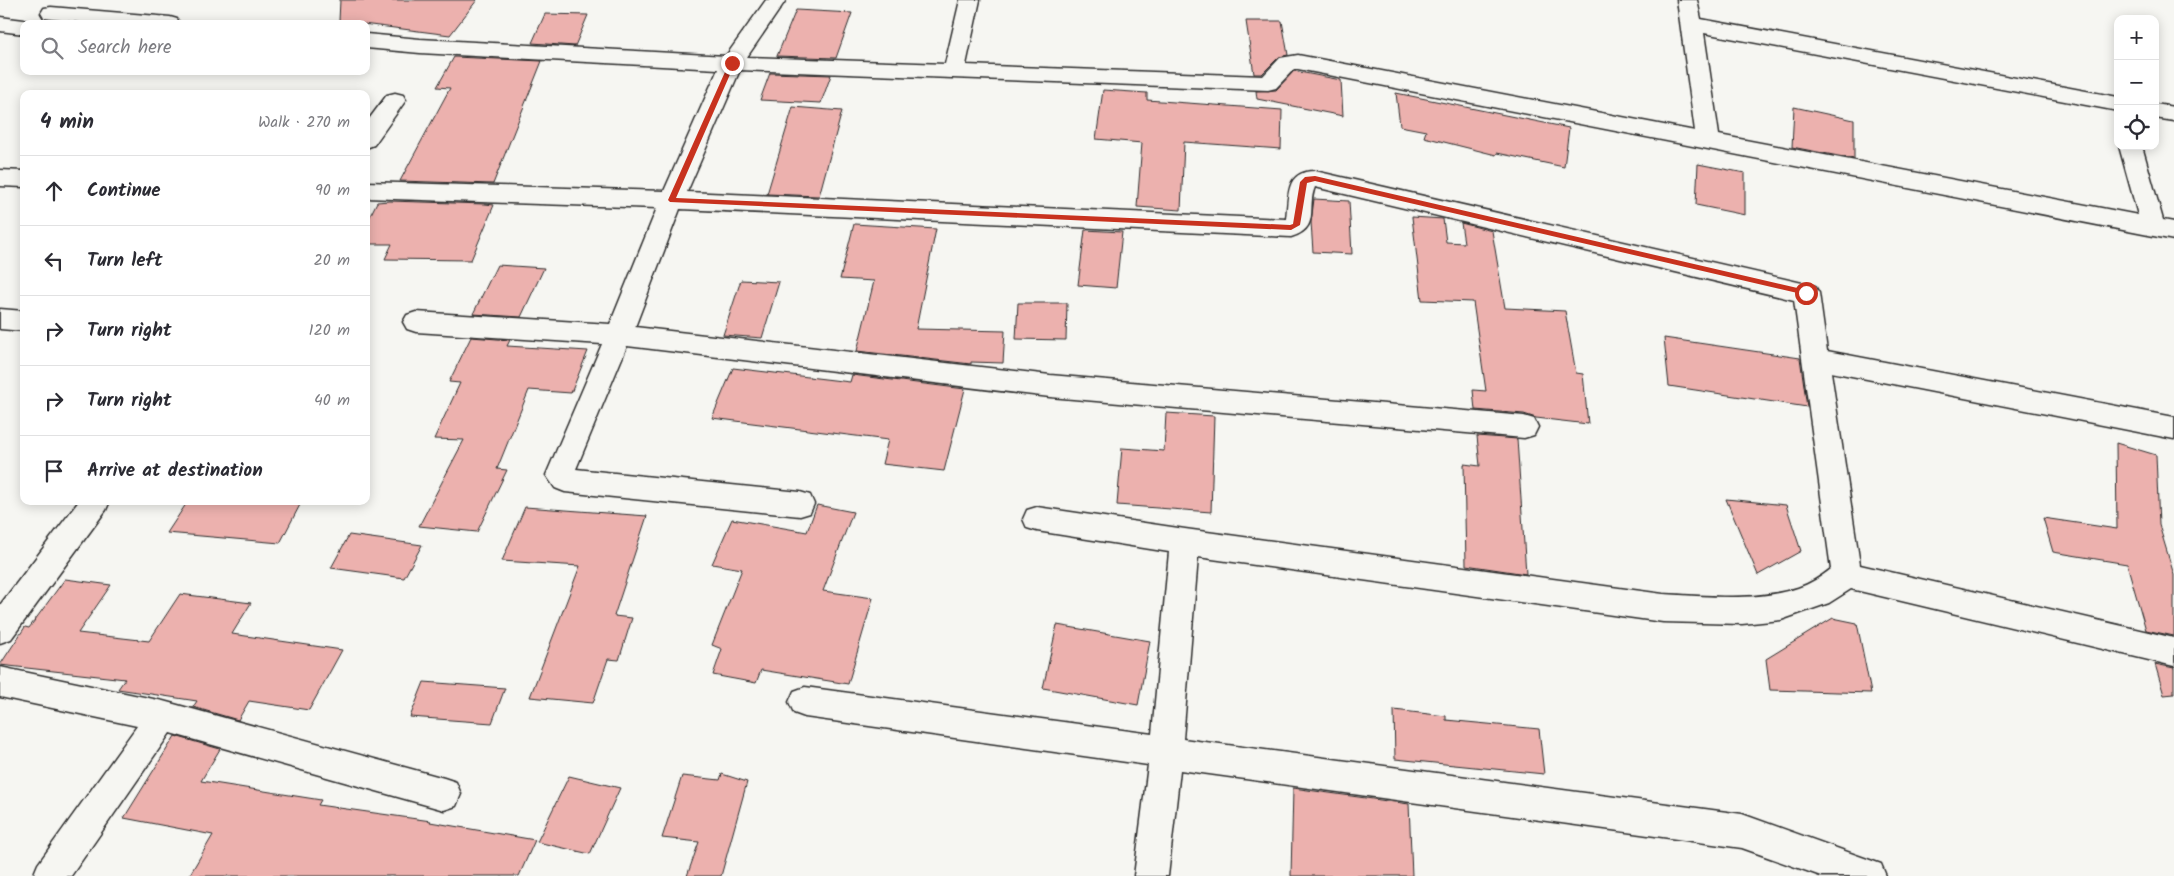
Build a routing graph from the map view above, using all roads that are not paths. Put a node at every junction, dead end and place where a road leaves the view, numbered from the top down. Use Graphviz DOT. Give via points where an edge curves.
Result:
graph roads {
  1 [pos="776,0"];
  2 [pos="970,0"];
  3 [pos="1687,0"];
  4 [pos="58,6"];
  5 [pos="39,20"];
  6 [pos="145,20"];
  7 [pos="0,24"];
  8 [pos="1692,24"];
  9 [pos="20,26"];
  10 [pos="370,42"];
  11 [pos="732,63"];
  12 [pos="954,71"];
  13 [pos="395,100"];
  14 [pos="2114,103"];
  15 [pos="2159,111"];
  16 [pos="2174,114"];
  17 [pos="370,134"];
  18 [pos="1708,141"];
  19 [pos="2132,150"];
  20 [pos="0,178"];
  21 [pos="20,179"];
  22 [pos="370,190"];
  23 [pos="672,200"];
  24 [pos="2164,229"];
  25 [pos="0,319"];
  26 [pos="20,321"];
  27 [pos="416,322"];
  28 [pos="620,335"];
  29 [pos="1816,359"];
  30 [pos="1524,427"];
  31 [pos="2174,428"];
  32 [pos="800,504"];
  33 [pos="93,505"];
  34 [pos="1037,519"];
  35 [pos="1184,542"];
  36 [pos="1847,575"];
  37 [pos="0,628"];
  38 [pos="2174,652"];
  39 [pos="0,682"];
  40 [pos="805,702"];
  41 [pos="163,716"];
  42 [pos="1166,752"];
  43 [pos="444,794"];
  44 [pos="50,876"];
  45 [pos="1151,876"];
  46 [pos="1869,876"];
  1 -- 11 [label="street"];
  2 -- 12 [label="street"];
  3 -- 8 [label="street"];
  4 -- 5 [label="street"];
  4 -- 6 [label="street"];
  7 -- 9 [label="street"];
  8 -- 14 [label="street"];
  8 -- 18 [label="street"];
  10 -- 11 [label="street"];
  11 -- 12 [label="street"];
  11 -- 23 [label="street"];
  12 -- 18 [label="street" via="1268,83 1288,63 1298,62"];
  13 -- 17 [label="street"];
  15 -- 16 [label="street"];
  18 -- 24 [label="street"];
  19 -- 24 [label="street"];
  20 -- 21 [label="street"];
  22 -- 23 [label="street"];
  23 -- 28 [label="street"];
  23 -- 29 [label="street" via="1291,228 1297,225 1303,182 1315,179 1806,293"];
  25 -- 26 [label="street"];
  27 -- 28 [label="street"];
  28 -- 30 [label="street" via="1050,386"];
  28 -- 32 [label="street" via="560,475 562,478"];
  29 -- 31 [label="street"];
  29 -- 36 [label="street"];
  33 -- 37 [label="street"];
  34 -- 35 [label="street"];
  35 -- 36 [label="street" via="1663,608 1742,610 1781,606 1818,594"];
  35 -- 42 [label="street"];
  36 -- 38 [label="street"];
  39 -- 41 [label="street"];
  40 -- 42 [label="street"];
  41 -- 43 [label="street"];
  41 -- 44 [label="street"];
  42 -- 45 [label="street"];
  42 -- 46 [label="street" via="1742,831"];
}
